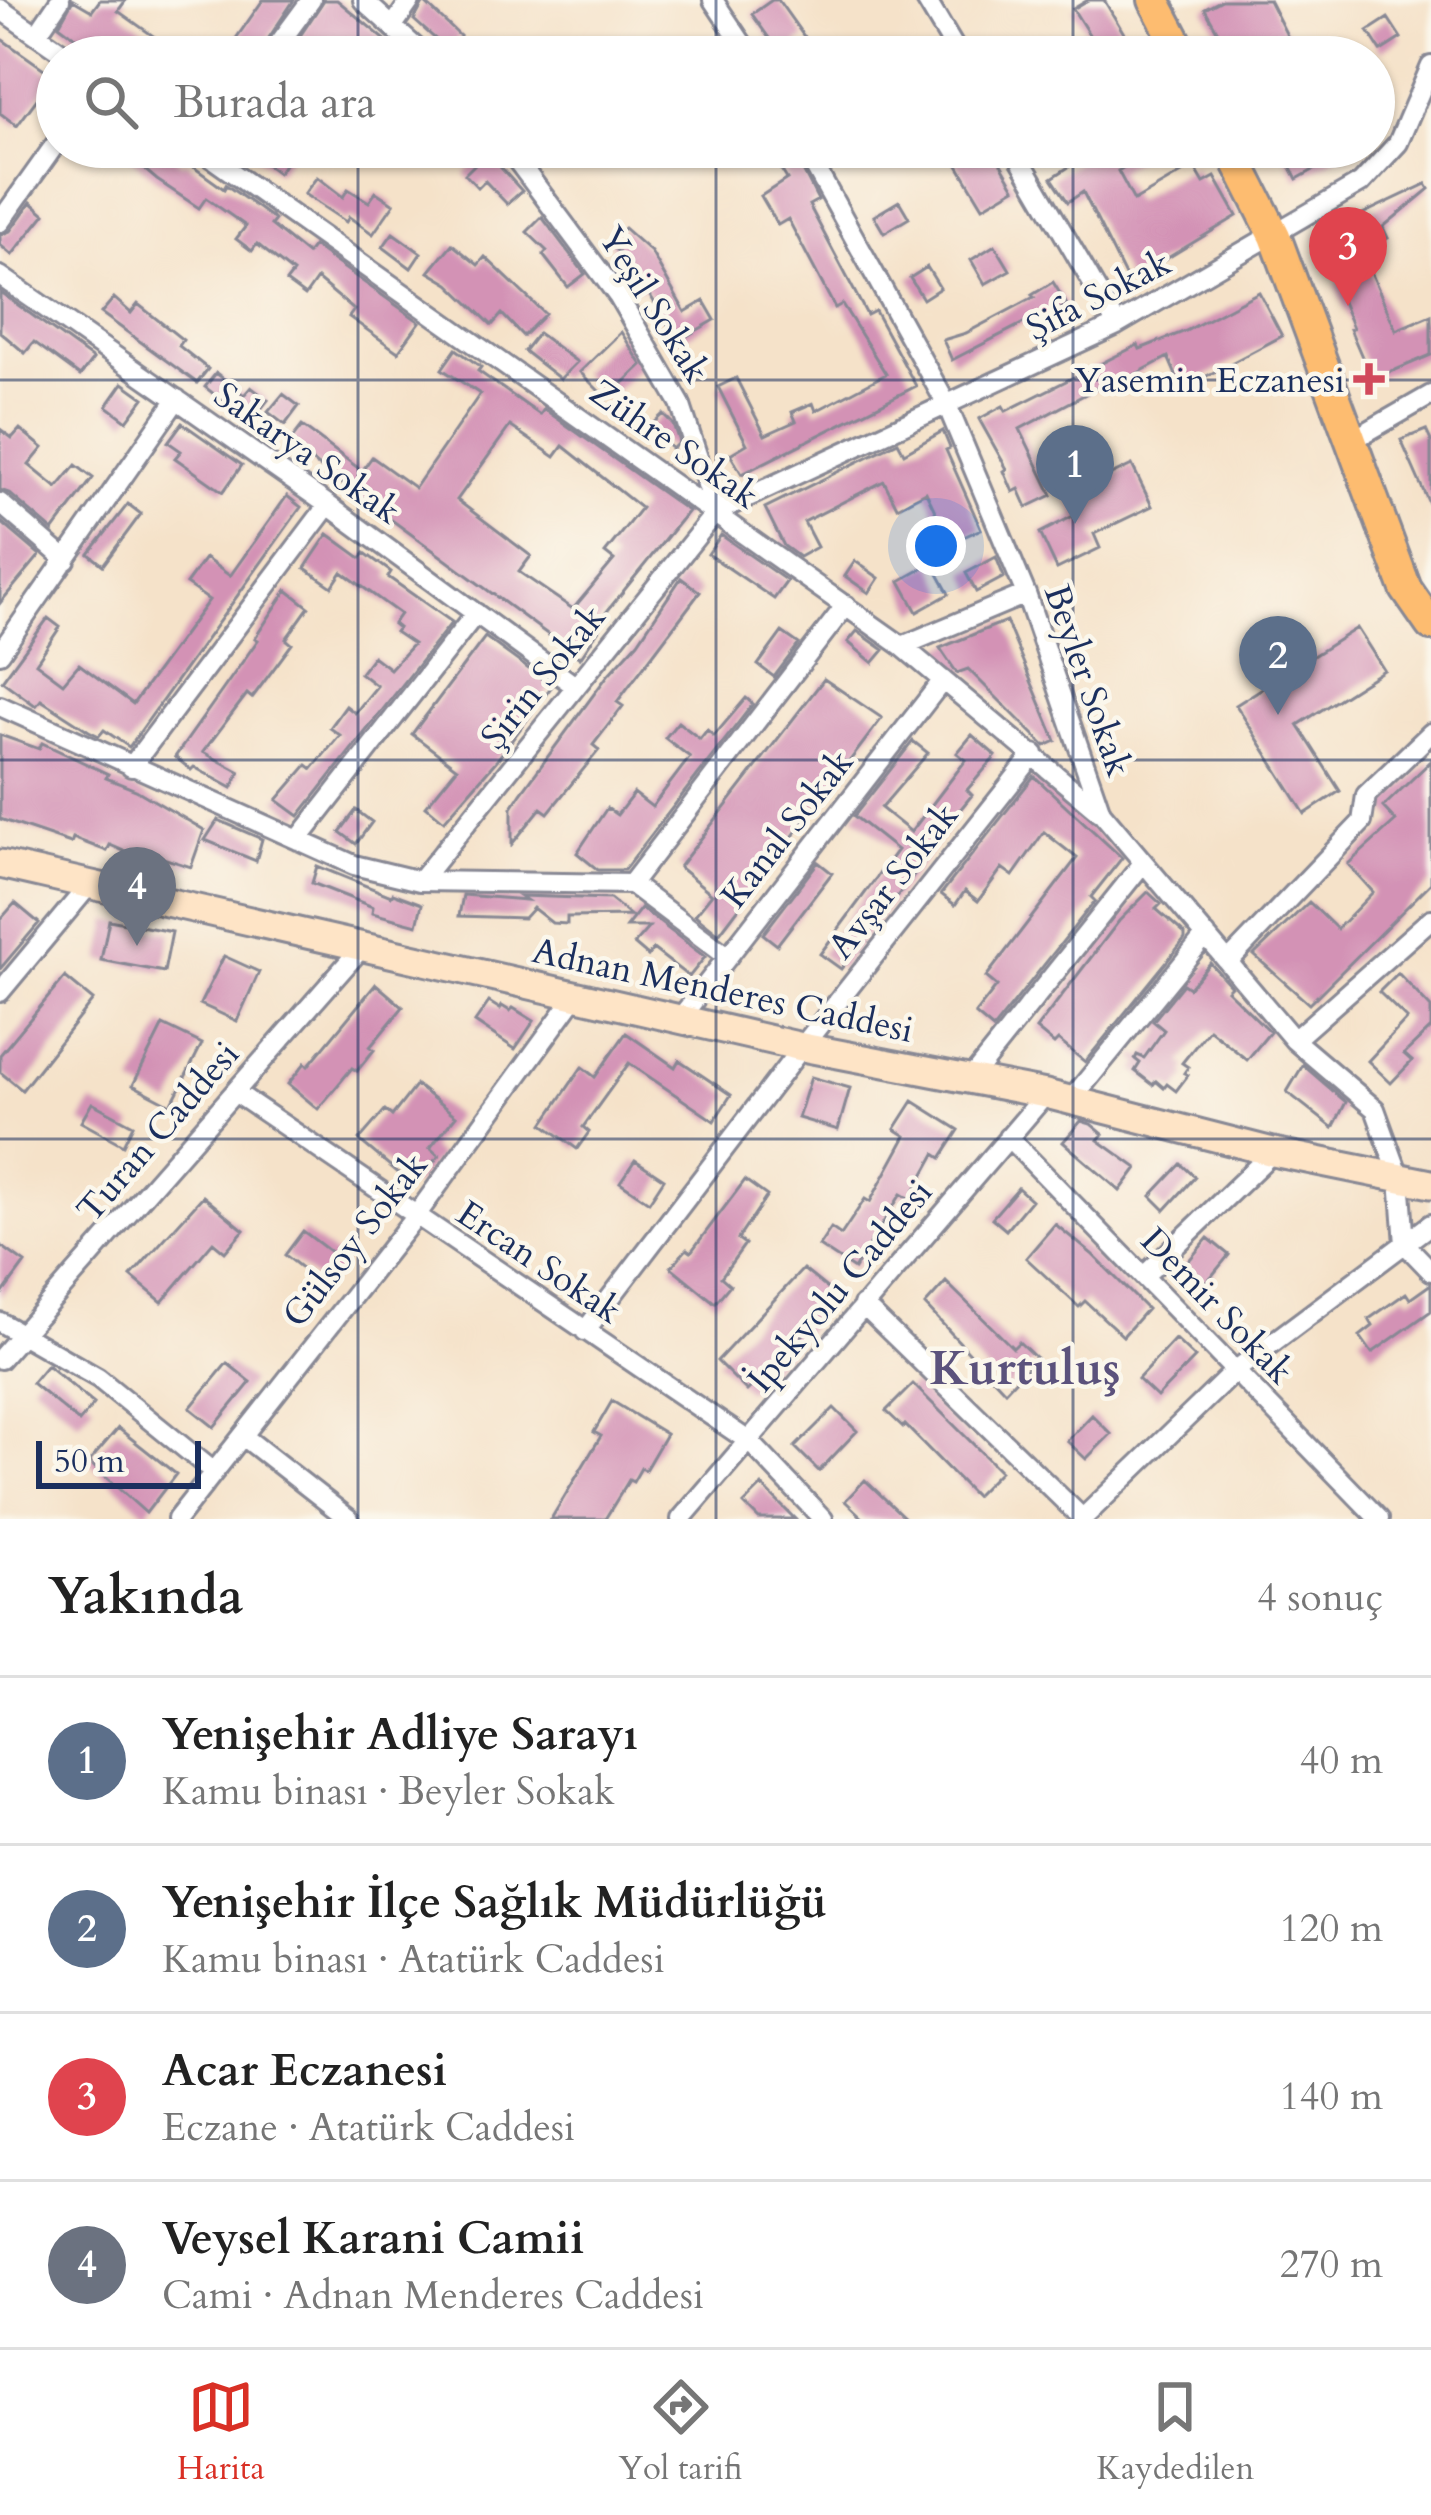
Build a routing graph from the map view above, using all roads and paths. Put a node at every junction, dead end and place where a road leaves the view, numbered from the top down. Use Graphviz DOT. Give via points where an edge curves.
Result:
graph roads {
  1 [pos="60,0"];
  2 [pos="311,0"];
  3 [pos="363,0"];
  4 [pos="411,0"];
  5 [pos="713,0"];
  6 [pos="926,0"];
  7 [pos="1154,0"];
  8 [pos="0,9"];
  9 [pos="393,26"];
  10 [pos="37,34"];
  11 [pos="40,36"];
  12 [pos="284,36"];
  13 [pos="404,36"];
  14 [pos="738,36"];
  15 [pos="947,36"];
  16 [pos="1173,36"];
  17 [pos="1431,67"];
  18 [pos="1395,146"];
  19 [pos="38,168"];
  20 [pos="227,168"];
  21 [pos="522,168"];
  22 [pos="816,168"];
  23 [pos="1025,168"];
  24 [pos="1241,168"];
  25 [pos="1375,168"];
  26 [pos="0,221"];
  27 [pos="1275,236"];
  28 [pos="0,276"];
  29 [pos="1118,325"];
  30 [pos="1431,395"];
  31 [pos="177,399"];
  32 [pos="947,405"];
  33 [pos="1351,441"];
  34 [pos="0,503"];
  35 [pos="328,505"];
  36 [pos="716,512"];
  37 [pos="66,560"];
  38 [pos="1025,594"];
  39 [pos="846,605"];
  40 [pos="476,613"];
  41 [pos="1431,625"];
  42 [pos="902,646"];
  43 [pos="0,652"];
  44 [pos="943,680"];
  45 [pos="575,686"];
  46 [pos="0,706"];
  47 [pos="1431,733"];
  48 [pos="1034,754"];
  49 [pos="131,767"];
  50 [pos="1101,812"];
  51 [pos="298,840"];
  52 [pos="1143,862"];
  53 [pos="0,864"];
  54 [pos="419,881"];
  55 [pos="90,884"];
  56 [pos="631,884"];
  57 [pos="1431,920"];
  58 [pos="1205,935"];
  59 [pos="363,946"];
  60 [pos="728,957"];
  61 [pos="1228,962"];
  62 [pos="0,992"];
  63 [pos="577,994"];
  64 [pos="681,1017"];
  65 [pos="1294,1040"];
  66 [pos="802,1047"];
  67 [pos="971,1078"];
  68 [pos="235,1092"];
  69 [pos="1059,1097"];
  70 [pos="1008,1137"];
  71 [pos="1273,1152"];
  72 [pos="1400,1178"];
  73 [pos="1431,1184"];
  74 [pos="416,1217"];
  75 [pos="1431,1224"];
  76 [pos="1405,1244"];
  77 [pos="1431,1271"];
  78 [pos="1144,1276"];
  79 [pos="863,1305"];
  80 [pos="0,1322"];
  81 [pos="585,1331"];
  82 [pos="22,1334"];
  83 [pos="0,1359"];
  84 [pos="1236,1370"];
  85 [pos="243,1436"];
  86 [pos="750,1442"];
  87 [pos="214,1472"];
  88 [pos="177,1519"];
  89 [pos="349,1519"];
  90 [pos="681,1519"];
  91 [pos="823,1519"];
  92 [pos="1082,1519"];
  93 [pos="1379,1519"];
  1 -- 10 [label="street"];
  2 -- 12 [label="street"];
  3 -- 9 [label="street"];
  4 -- 9 [label="street"];
  5 -- 14 [label="street"];
  6 -- 15 [label="street"];
  7 -- 16 [label="main road"];
  8 -- 10 [label="street"];
  9 -- 13 [label="street"];
  10 -- 11 [label="street"];
  17 -- 18 [label="street, Şifa Sokak"];
  19 -- 26 [label="street"];
  20 -- 36 [label="street, Zühre Sokak"];
  21 -- 36 [label="street, Yeşil Sokak" via="618,296 680,403"];
  22 -- 32 [label="street, Beyler Sokak"];
  23 -- 29 [label="street"];
  24 -- 27 [label="main road"];
  25 -- 27 [label="street, Şifa Sokak"];
  27 -- 29 [label="street, Şifa Sokak"];
  27 -- 33 [label="main road"];
  28 -- 31 [label="street, Sakarya Sokak"];
  29 -- 32 [label="street, Şifa Sokak"];
  30 -- 33 [label="street"];
  31 -- 35 [label="street, Sakarya Sokak"];
  31 -- 37 [label="street"];
  32 -- 36 [label="street, Şifa Sokak"];
  32 -- 38 [label="street, Beyler Sokak"];
  33 -- 41 [label="main road" via="1406,589"];
  34 -- 37 [label="street"];
  35 -- 40 [label="street, Sakarya Sokak"];
  35 -- 49 [label="street"];
  36 -- 39 [label="street, Zühre Sokak"];
  36 -- 45 [label="street, Şirin Sokak"];
  37 -- 43 [label="street"];
  38 -- 42 [label="street"];
  38 -- 50 [label="street, Beyler Sokak"];
  39 -- 42 [label="street, Zühre Sokak"];
  39 -- 56 [label="street"];
  40 -- 45 [label="street, Sakarya Sokak"];
  40 -- 51 [label="street"];
  42 -- 44 [label="street, Zühre Sokak"];
  44 -- 48 [label="street, Zühre Sokak"];
  44 -- 60 [label="street, Kanal Sokak"];
  45 -- 54 [label="street, Şirin Sokak"];
  46 -- 49 [label="street"];
  47 -- 61 [label="street" via="1366,795 1362,822"];
  48 -- 50 [label="street, Zühre Sokak"];
  48 -- 66 [label="street, Avşar Sokak"];
  49 -- 51 [label="street"];
  50 -- 52 [label="street, Beyler Sokak"];
  51 -- 54 [label="street"];
  52 -- 58 [label="street, Beyler Sokak"];
  52 -- 67 [label="street"];
  53 -- 55 [label="street, Adnan Menderes Caddesi"];
  54 -- 56 [label="street"];
  55 -- 59 [label="street, Adnan Menderes Caddesi"];
  55 -- 62 [label="street"];
  56 -- 60 [label="street"];
  57 -- 65 [label="street"];
  58 -- 61 [label="street, Beyler Sokak"];
  58 -- 69 [label="street, İpekyolu Caddesi"];
  59 -- 63 [label="street, Adnan Menderes Caddesi"];
  59 -- 68 [label="street, Turan Caddesi"];
  60 -- 64 [label="street, Kanal Sokak"];
  61 -- 65 [label="street, Beyler Sokak"];
  63 -- 64 [label="street, Adnan Menderes Caddesi"];
  63 -- 74 [label="street, Gülsoy Sokak"];
  64 -- 66 [label="street, Adnan Menderes Caddesi"];
  65 -- 72 [label="street, Beyler Sokak" via="1376,1109"];
  66 -- 67 [label="street, Adnan Menderes Caddesi"];
  66 -- 81 [label="street, Avşar Sokak"];
  67 -- 69 [label="street, Adnan Menderes Caddesi"];
  68 -- 74 [label="street, Ercan Sokak"];
  68 -- 82 [label="street, Turan Caddesi"];
  69 -- 70 [label="street, İpekyolu Caddesi"];
  69 -- 71 [label="street, Adnan Menderes Caddesi"];
  70 -- 78 [label="street, Demir Sokak"];
  70 -- 79 [label="street, İpekyolu Caddesi"];
  71 -- 72 [label="street, Adnan Menderes Caddesi"];
  71 -- 78 [label="street"];
  72 -- 73 [label="street, Adnan Menderes Caddesi"];
  72 -- 76 [label="street, Beyler Sokak"];
  74 -- 81 [label="street, Ercan Sokak"];
  74 -- 85 [label="street, Gülsoy Sokak"];
  75 -- 76 [label="street"];
  76 -- 77 [label="street"];
  76 -- 84 [label="street"];
  78 -- 84 [label="street, Demir Sokak"];
  79 -- 86 [label="street, İpekyolu Caddesi"];
  79 -- 92 [label="street"];
  80 -- 82 [label="street"];
  81 -- 86 [label="street, Ercan Sokak"];
  82 -- 83 [label="street, Turan Caddesi"];
  82 -- 87 [label="street" via="98,1378"];
  84 -- 92 [label="street"];
  84 -- 93 [label="street, Demir Sokak"];
  85 -- 87 [label="street, Gülsoy Sokak"];
  85 -- 89 [label="street"];
  86 -- 90 [label="street, İpekyolu Caddesi"];
  86 -- 91 [label="street, Ercan Sokak"];
  87 -- 88 [label="street, Gülsoy Sokak"];
}
